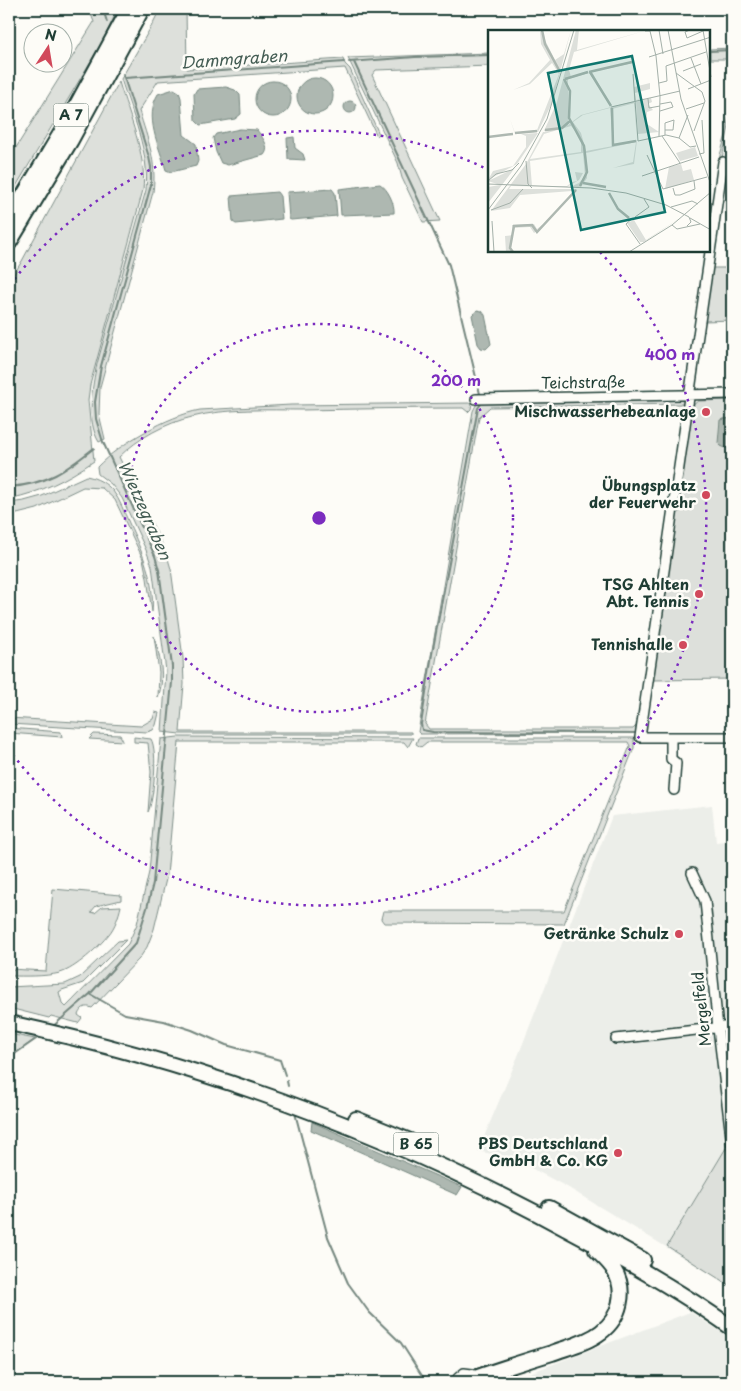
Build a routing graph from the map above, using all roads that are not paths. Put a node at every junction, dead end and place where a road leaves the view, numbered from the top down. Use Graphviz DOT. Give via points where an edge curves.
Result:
graph roads {
  1 [pos="129,9"];
  2 [pos="142,9"];
  3 [pos="723,162"];
  4 [pos="9,220"];
  5 [pos="9,243"];
  6 [pos="711,247"];
  7 [pos="710,252"];
  8 [pos="732,394"];
  9 [pos="690,395"];
  10 [pos="476,399"];
  11 [pos="671,737"];
  12 [pos="732,737"];
  13 [pos="674,790"];
  14 [pos="692,873"];
  15 [pos="9,1013"];
  16 [pos="9,1023"];
  17 [pos="41,1025"];
  18 [pos="732,1026"];
  19 [pos="718,1028"];
  20 [pos="72,1032"];
  21 [pos="616,1039"];
  22 [pos="732,1145"];
  23 [pos="584,1238"];
  24 [pos="732,1316"];
  25 [pos="732,1328"];
  26 [pos="475,1380"];
  27 [pos="457,1382"];
  1 -- 4 [label="highway, A 7"];
  2 -- 5 [label="highway, A 7" via="71,140"];
  3 -- 6 [label="street"];
  7 -- 9 [label="street"];
  8 -- 9 [label="street, Teichstraße"];
  9 -- 10 [label="street, Teichstraße"];
  9 -- 11 [label="street" via="640,737"];
  11 -- 12 [label="street"];
  11 -- 13 [label="street" via="671,759 676,764"];
  14 -- 19 [label="street, Mergelfeld" via="705,901"];
  15 -- 17 [label="highway, B 65"];
  16 -- 17 [label="highway, B 65"];
  17 -- 20 [label="highway, B 65"];
  18 -- 19 [label="street"];
  19 -- 21 [label="street"];
  19 -- 22 [label="street, Mergelfeld"];
  20 -- 23 [label="highway, B 65" via="231,1082 353,1128 453,1170"];
  20 -- 24 [label="highway, B 65" via="157,1050 234,1074 377,1127 520,1193 601,1236"];
  23 -- 25 [label="highway, B 65" via="654,1277"];
  23 -- 26 [label="highway" via="606,1259 619,1280 620,1303 612,1322 601,1333 583,1342"];
  26 -- 27 [label="street" via="472,1374 464,1373"];
}
